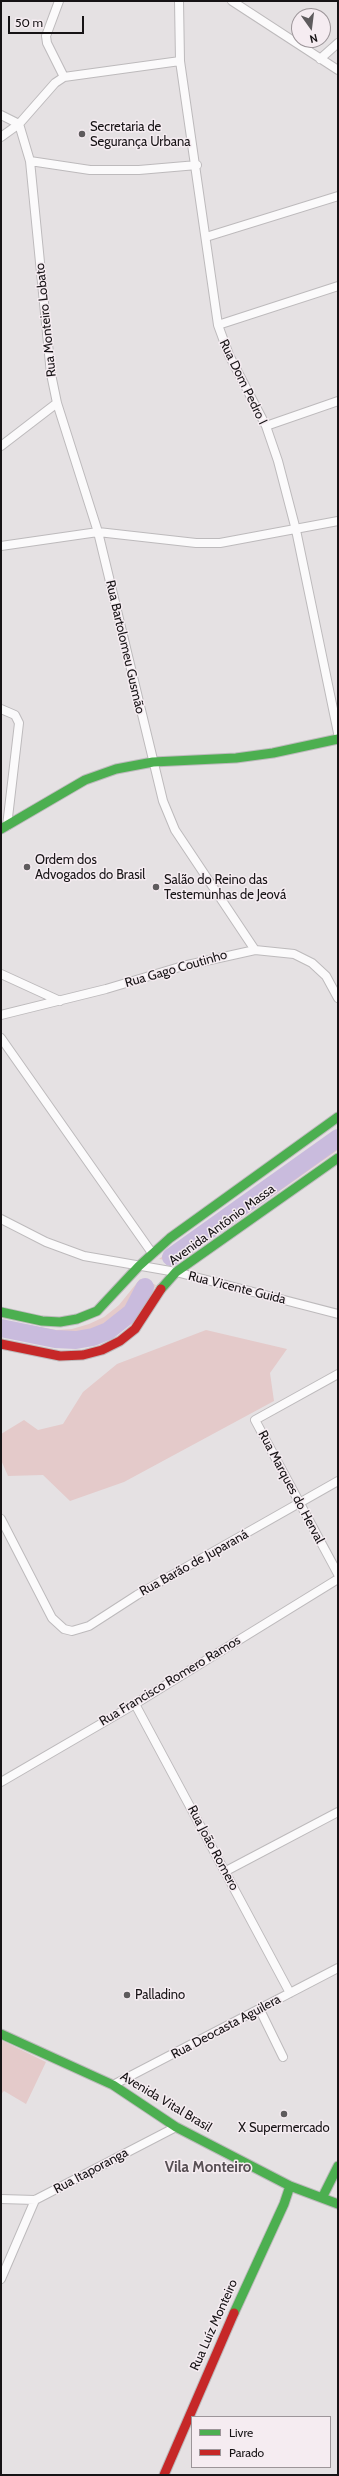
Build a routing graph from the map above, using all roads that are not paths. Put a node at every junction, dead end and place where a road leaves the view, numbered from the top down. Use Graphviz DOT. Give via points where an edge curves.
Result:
graph roads {
  1 [pos="59,1"];
  2 [pos="179,1"];
  3 [pos="232,1"];
  4 [pos="338,43"];
  5 [pos="320,59"];
  6 [pos="180,61"];
  7 [pos="338,70"];
  8 [pos="64,77"];
  9 [pos="1,115"];
  10 [pos="19,124"];
  11 [pos="1,137"];
  12 [pos="30,161"];
  13 [pos="197,165"];
  14 [pos="338,196"];
  15 [pos="206,237"];
  16 [pos="338,286"];
  17 [pos="218,325"];
  18 [pos="338,401"];
  19 [pos="57,403"];
  20 [pos="266,426"];
  21 [pos="1,446"];
  22 [pos="338,521"];
  23 [pos="296,530"];
  24 [pos="98,532"];
  25 [pos="1,546"];
  26 [pos="1,709"];
  27 [pos="338,733"];
  28 [pos="338,739"];
  29 [pos="153,762"];
  30 [pos="4,828"];
  31 [pos="255,950"];
  32 [pos="1,974"];
  33 [pos="338,995"];
  34 [pos="60,1001"];
  35 [pos="1,1015"];
  36 [pos="1,1038"];
  37 [pos="338,1117"];
  38 [pos="338,1158"];
  39 [pos="1,1220"];
  40 [pos="152,1253"];
  41 [pos="139,1266"];
  42 [pos="176,1272"];
  43 [pos="1,1312"];
  44 [pos="338,1314"];
  45 [pos="1,1344"];
  46 [pos="338,1374"];
  47 [pos="338,1481"];
  48 [pos="301,1504"];
  49 [pos="1,1519"];
  50 [pos="338,1574"];
  51 [pos="338,1580"];
  52 [pos="135,1704"];
  53 [pos="1,1782"];
  54 [pos="338,1812"];
  55 [pos="226,1871"];
  56 [pos="338,1968"];
  57 [pos="290,1993"];
  58 [pos="260,2010"];
  59 [pos="1,2034"];
  60 [pos="283,2057"];
  61 [pos="113,2085"];
  62 [pos="176,2126"];
  63 [pos="338,2166"];
  64 [pos="290,2186"];
  65 [pos="322,2198"];
  66 [pos="1,2199"];
  67 [pos="35,2200"];
  68 [pos="338,2204"];
  69 [pos="1,2279"];
  70 [pos="164,2475"];
  1 -- 8 [label="street" via="46,36"];
  2 -- 6 [label="street, Rua Dom Pedro I"];
  3 -- 5 [label="street"];
  4 -- 5 [label="street"];
  5 -- 7 [label="street"];
  6 -- 8 [label="street"];
  6 -- 13 [label="street, Rua Dom Pedro I"];
  8 -- 10 [label="street"];
  9 -- 10 [label="street"];
  10 -- 11 [label="street"];
  10 -- 12 [label="street, Rua Monteiro Lobato"];
  12 -- 13 [label="street" via="90,170 139,170"];
  12 -- 19 [label="street, Rua Monteiro Lobato" via="46,335"];
  13 -- 15 [label="street, Rua Dom Pedro I"];
  14 -- 15 [label="street"];
  15 -- 17 [label="street, Rua Dom Pedro I"];
  16 -- 17 [label="street"];
  17 -- 20 [label="street, Rua Dom Pedro I" via="229,355"];
  18 -- 20 [label="street"];
  19 -- 21 [label="street"];
  19 -- 24 [label="street, Rua Monteiro Lobato"];
  20 -- 23 [label="street, Rua Dom Pedro I"];
  22 -- 23 [label="street"];
  23 -- 24 [label="street" via="220,543 196,543"];
  23 -- 27 [label="street, Rua Dom Pedro I"];
  24 -- 25 [label="street"];
  24 -- 29 [label="street, Rua Bartolomeu Gusmão"];
  26 -- 30 [label="street" via="15,715 18,723"];
  28 -- 29 [label="street" via="236,758"];
  29 -- 30 [label="street" via="116,769 86,780"];
  29 -- 31 [label="street, Rua Bartolomeu Gusmão" via="163,801 175,830"];
  31 -- 33 [label="street, Rua Gago Coutinho" via="294,954 312,963 326,976"];
  31 -- 34 [label="street, Rua Gago Coutinho" via="183,966"];
  32 -- 34 [label="street"];
  34 -- 35 [label="street, Rua Gago Coutinho"];
  36 -- 40 [label="street"];
  37 -- 40 [label="street, Avenida Antônio Massa"];
  38 -- 42 [label="street, Avenida Antônio Massa"];
  39 -- 41 [label="street, Rua Vicente Guida" via="64,1250"];
  40 -- 41 [label="street, Avenida Antônio Massa"];
  41 -- 42 [label="street, Rua Vicente Guida"];
  41 -- 43 [label="street, Avenida Antônio Massa" via="108,1301 97,1310 78,1319 42,1321"];
  42 -- 44 [label="street, Rua Vicente Guida"];
  42 -- 45 [label="street, Avenida Antônio Massa" via="166,1282 135,1329 102,1350 83,1355 60,1356"];
  46 -- 48 [label="street, Rua Marques do Herval" via="255,1420"];
  47 -- 48 [label="street, Rua Barão de Juparaná"];
  48 -- 49 [label="street, Rua Barão de Juparaná" via="137,1596 82,1630 72,1631 64,1629 52,1618"];
  48 -- 50 [label="street, Rua Marques do Herval"];
  51 -- 52 [label="street, Rua Francisco Romero Ramos"];
  52 -- 53 [label="street, Rua Francisco Romero Ramos"];
  52 -- 55 [label="street, Rua João Romero"];
  54 -- 55 [label="street"];
  55 -- 57 [label="street, Rua João Romero"];
  56 -- 57 [label="street, Rua Deocasta Aguilera"];
  57 -- 58 [label="street, Rua Deocasta Aguilera"];
  58 -- 60 [label="street"];
  58 -- 61 [label="street, Rua Deocasta Aguilera"];
  59 -- 61 [label="street, Avenida Vital Brasil"];
  61 -- 62 [label="street, Avenida Vital Brasil"];
  62 -- 64 [label="street, Avenida Vital Brasil"];
  62 -- 67 [label="street, Rua Itaporanga"];
  63 -- 65 [label="street"];
  64 -- 65 [label="street, Avenida Vital Brasil"];
  64 -- 70 [label="street, Rua Luíz Monteiro"];
  65 -- 68 [label="street, Avenida Vital Brasil"];
  66 -- 67 [label="street, Rua Itaporanga"];
  67 -- 69 [label="street"];
}
